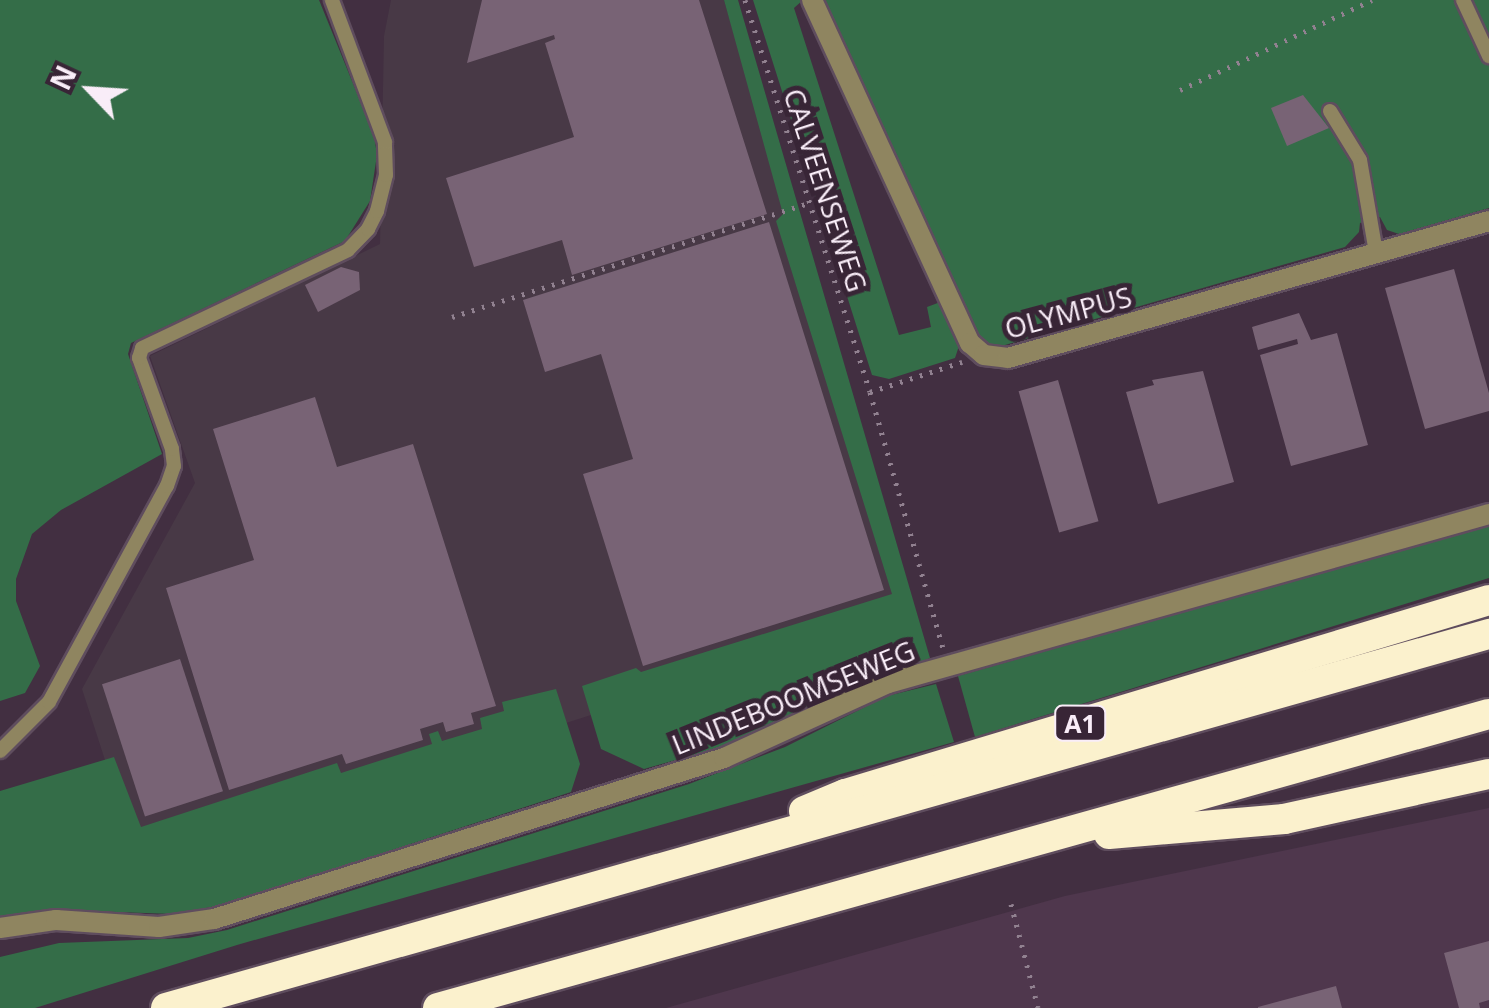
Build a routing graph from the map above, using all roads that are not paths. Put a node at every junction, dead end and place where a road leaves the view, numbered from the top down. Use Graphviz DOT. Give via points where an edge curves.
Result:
graph roads {
  1 [pos="332,0"];
  2 [pos="812,0"];
  3 [pos="1463,0"];
  4 [pos="1489,56"];
  5 [pos="1330,111"];
  6 [pos="1489,220"];
  7 [pos="1376,253"];
  8 [pos="1489,514"];
  9 [pos="1489,600"];
  10 [pos="1489,634"];
  11 [pos="1489,714"];
  12 [pos="0,751"];
  13 [pos="1489,774"];
  14 [pos="1036,840"];
  15 [pos="677,864"];
  16 [pos="0,928"];
  17 [pos="166,1008"];
  18 [pos="438,1008"];
  1 -- 12 [label="lane" via="382,127 386,175 377,211 348,250 142,348 172,449 167,486 49,702"];
  2 -- 7 [label="street, OLYMPUS" via="970,343 984,355 1008,358"];
  3 -- 4 [label="lane"];
  5 -- 7 [label="lane" via="1360,160"];
  6 -- 7 [label="street, OLYMPUS"];
  8 -- 16 [label="street, LINDEBOOMSEWEG" via="888,683 724,758 214,919 160,926 56,920"];
  9 -- 15 [label="highway, A1" via="845,794"];
  10 -- 15 [label="highway, A1"];
  11 -- 14 [label="highway"];
  13 -- 14 [label="highway" via="1284,818"];
  14 -- 18 [label="highway"];
  15 -- 17 [label="highway, A1"];
}
